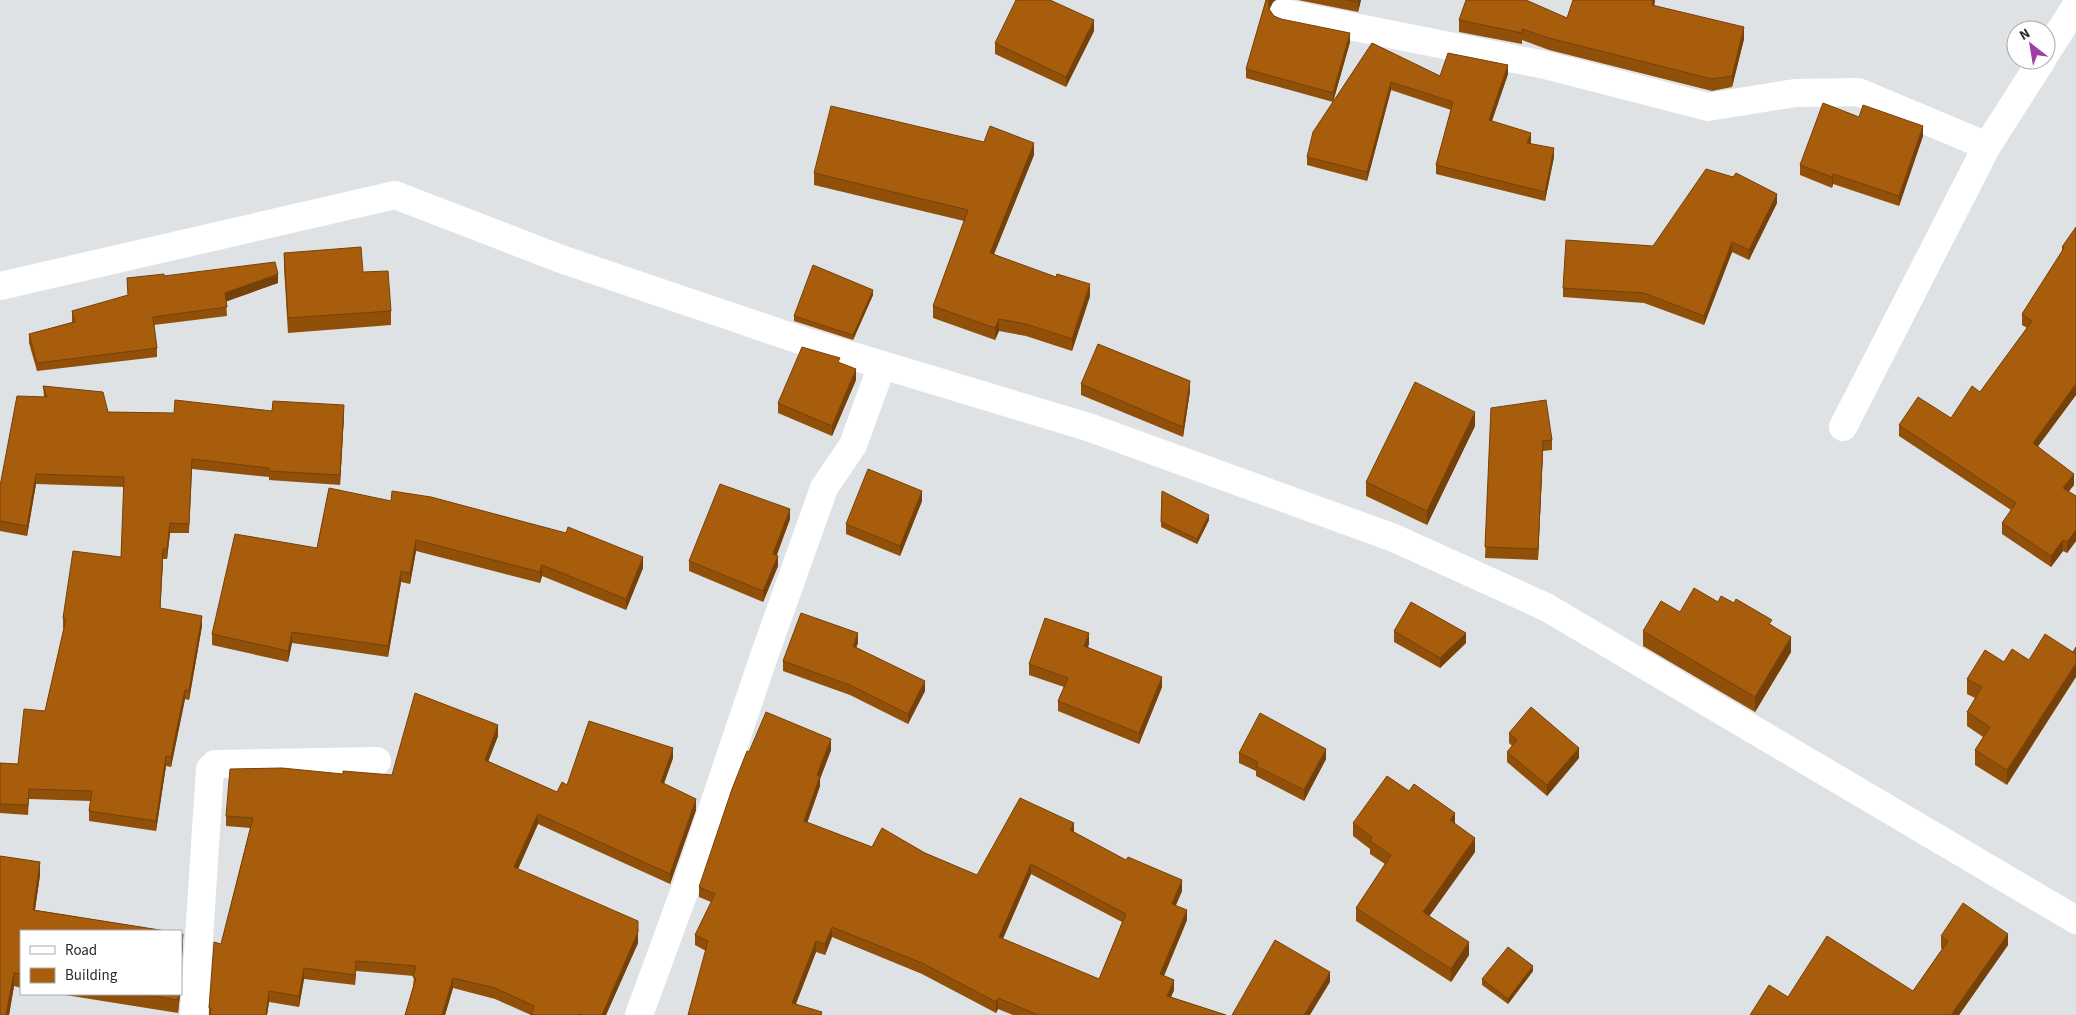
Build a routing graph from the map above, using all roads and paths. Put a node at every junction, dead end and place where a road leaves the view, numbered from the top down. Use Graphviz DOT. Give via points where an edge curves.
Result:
graph roads {
  1 [pos="2076,6"];
  2 [pos="1284,13"];
  3 [pos="2056,37"];
  4 [pos="2036,70"];
  5 [pos="1987,146"];
  6 [pos="0,286"];
  7 [pos="882,365"];
  8 [pos="1843,427"];
  9 [pos="377,761"];
  10 [pos="2076,920"];
  11 [pos="194,1015"];
  12 [pos="639,1015"];
  1 -- 3 [label="street"];
  2 -- 5 [label="street" via="1545,65 1708,107 1795,93 1858,92"];
  4 -- 5 [label="street"];
  5 -- 8 [label="street"];
  6 -- 7 [label="street" via="395,195 561,259"];
  7 -- 10 [label="street" via="1088,427 1394,538 1546,607"];
  7 -- 12 [label="street" via="853,445 824,488"];
  9 -- 11 [label="street" via="215,764 210,769"];
}
